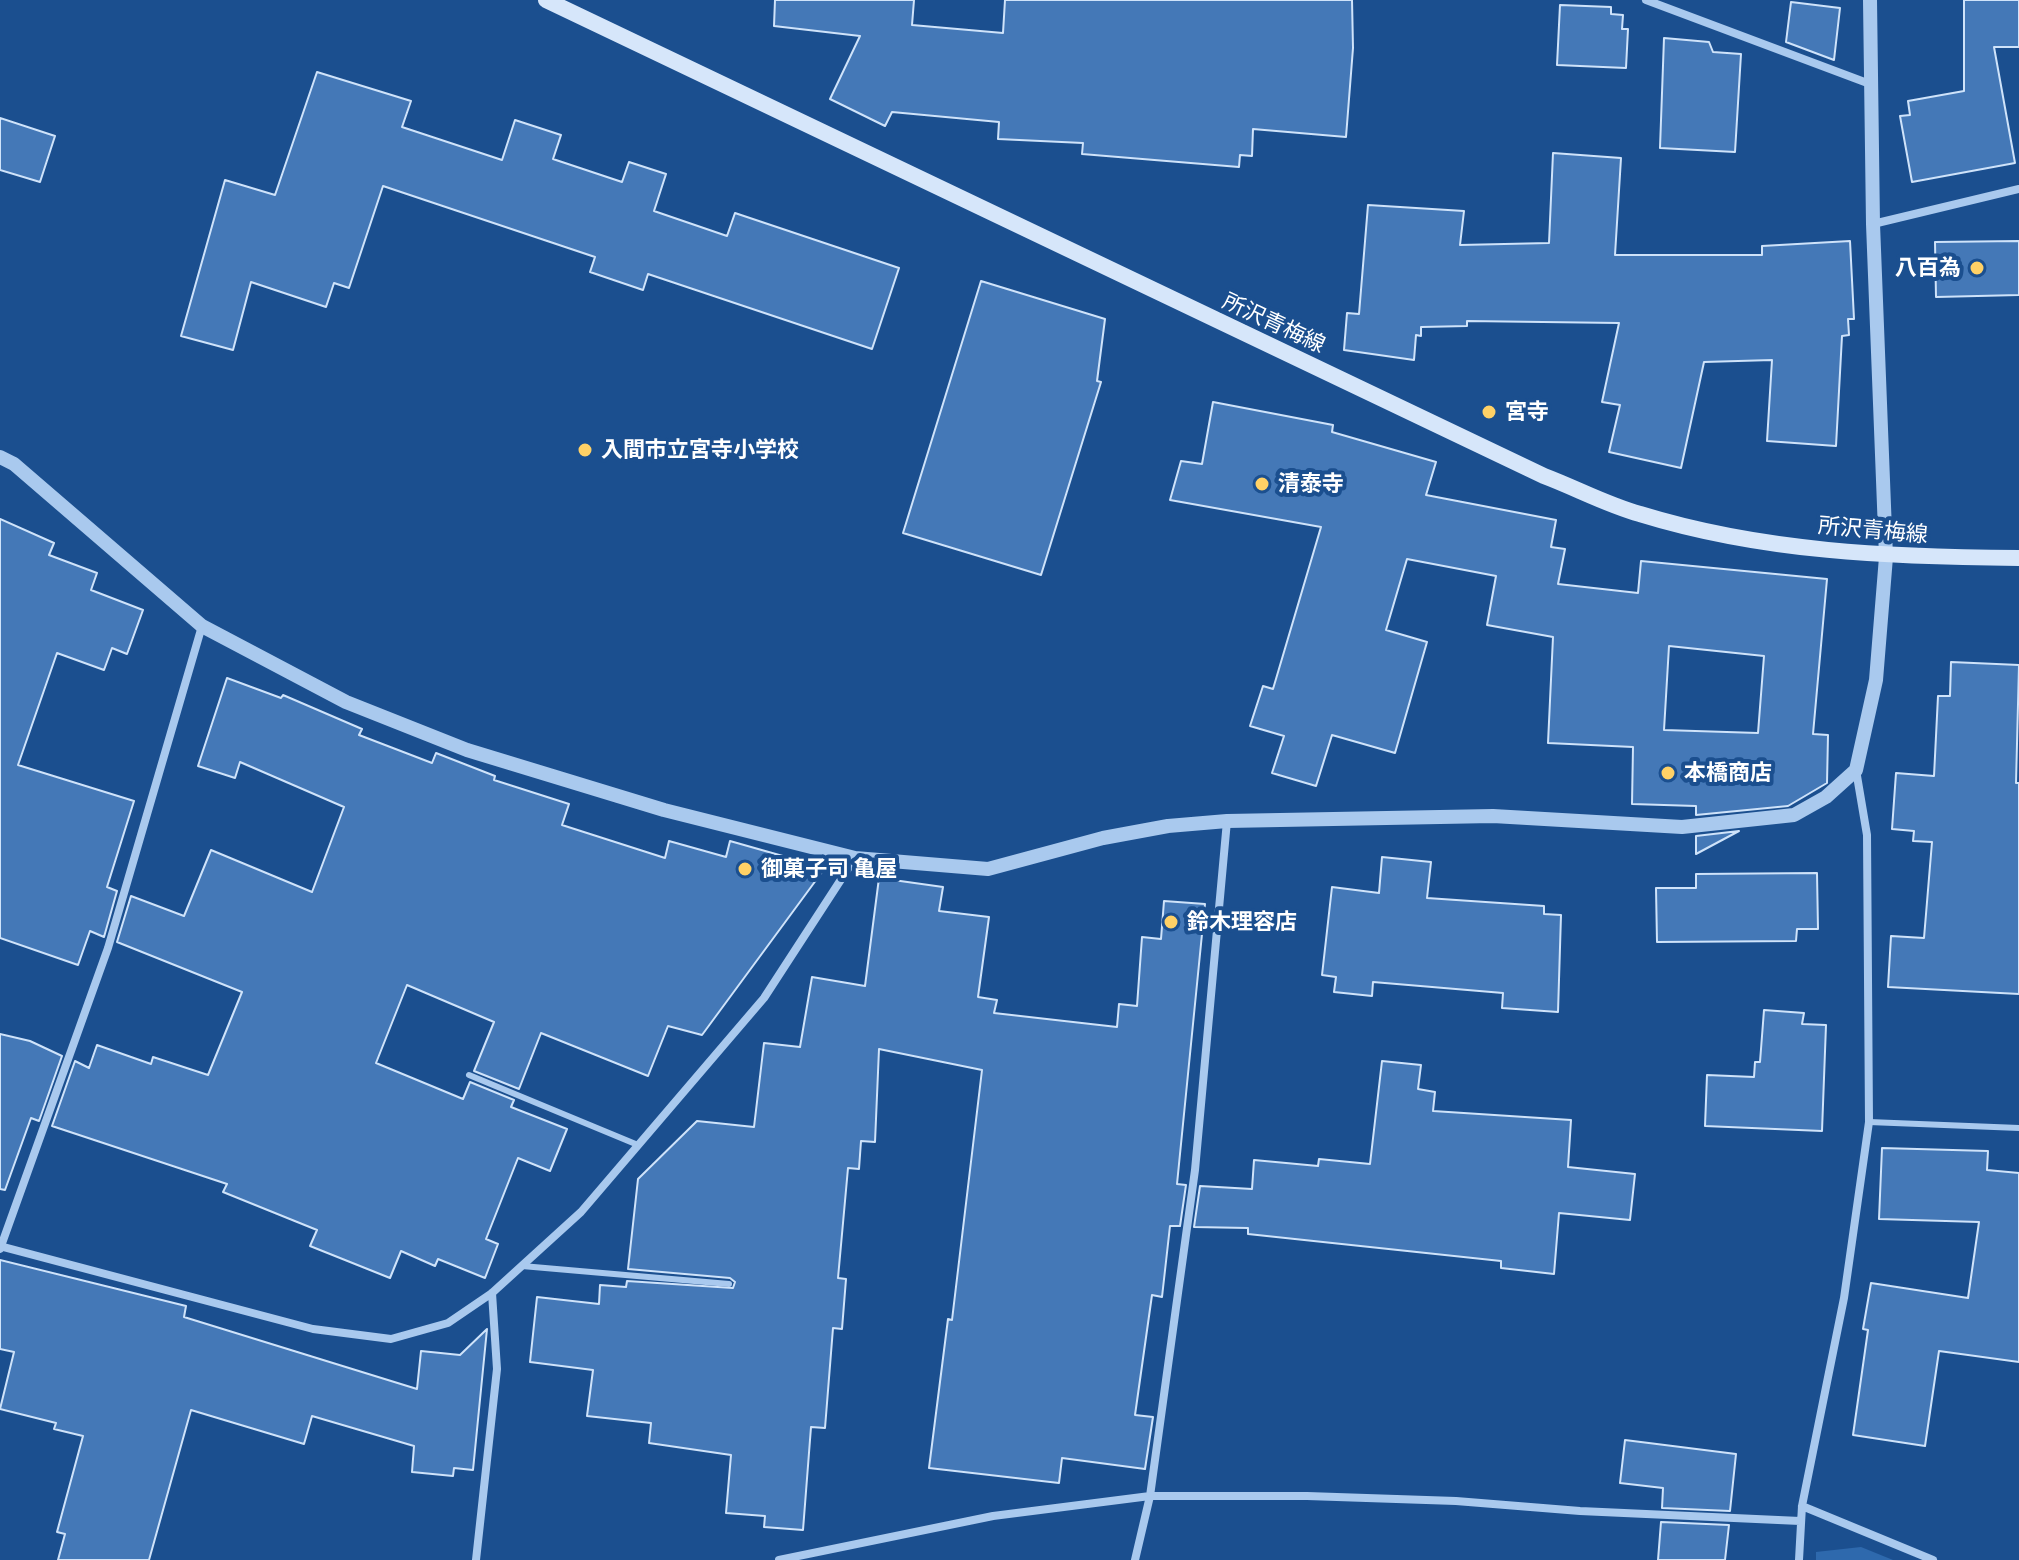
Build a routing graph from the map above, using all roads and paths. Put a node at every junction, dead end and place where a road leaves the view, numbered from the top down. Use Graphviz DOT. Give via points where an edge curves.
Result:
graph roads {
  1 [pos="546,0"];
  2 [pos="1646,0"];
  3 [pos="1870,0"];
  4 [pos="1870,84"];
  5 [pos="2019,189"];
  6 [pos="1873,224"];
  7 [pos="0,457"];
  8 [pos="1886,557"];
  9 [pos="2019,558"];
  10 [pos="202,626"];
  11 [pos="1856,770"];
  12 [pos="1227,821"];
  13 [pos="855,858"];
  14 [pos="469,1075"];
  15 [pos="1869,1122"];
  16 [pos="2019,1128"];
  17 [pos="638,1145"];
  18 [pos="0,1248"];
  19 [pos="522,1266"];
  20 [pos="729,1284"];
  21 [pos="492,1293"];
  22 [pos="1150,1496"];
  23 [pos="1802,1506"];
  24 [pos="1800,1521"];
  25 [pos="476,1560"];
  26 [pos="779,1560"];
  27 [pos="1135,1560"];
  28 [pos="1799,1560"];
  29 [pos="1933,1560"];
  1 -- 8 [label="main road, 所沢青梅線" via="1544,476 1639,514 1746,539"];
  2 -- 4 [label="street"];
  3 -- 4 [label="street"];
  4 -- 6 [label="street"];
  5 -- 6 [label="street"];
  6 -- 8 [label="street"];
  7 -- 10 [label="street"];
  8 -- 9 [label="main road, 所沢青梅線"];
  8 -- 11 [label="street" via="1876,680"];
  10 -- 13 [label="street" via="346,702 467,750 664,810"];
  10 -- 18 [label="street" via="108,948"];
  11 -- 12 [label="street" via="1826,797 1794,815 1682,827 1493,816"];
  11 -- 15 [label="street" via="1867,835"];
  12 -- 13 [label="street" via="1103,838 988,869"];
  12 -- 22 [label="street" via="1195,1170"];
  13 -- 17 [label="street" via="764,998"];
  14 -- 17 [label="lane"];
  15 -- 16 [label="lane"];
  15 -- 23 [label="street" via="1844,1298"];
  17 -- 19 [label="street" via="581,1212"];
  18 -- 21 [label="street" via="313,1329 391,1339 448,1323"];
  19 -- 20 [label="lane"];
  19 -- 21 [label="street"];
  21 -- 25 [label="street" via="497,1369"];
  22 -- 24 [label="street" via="1456,1501"];
  22 -- 26 [label="street" via="993,1516"];
  22 -- 27 [label="street"];
  23 -- 24 [label="street"];
  23 -- 29 [label="street"];
  24 -- 28 [label="street"];
}
